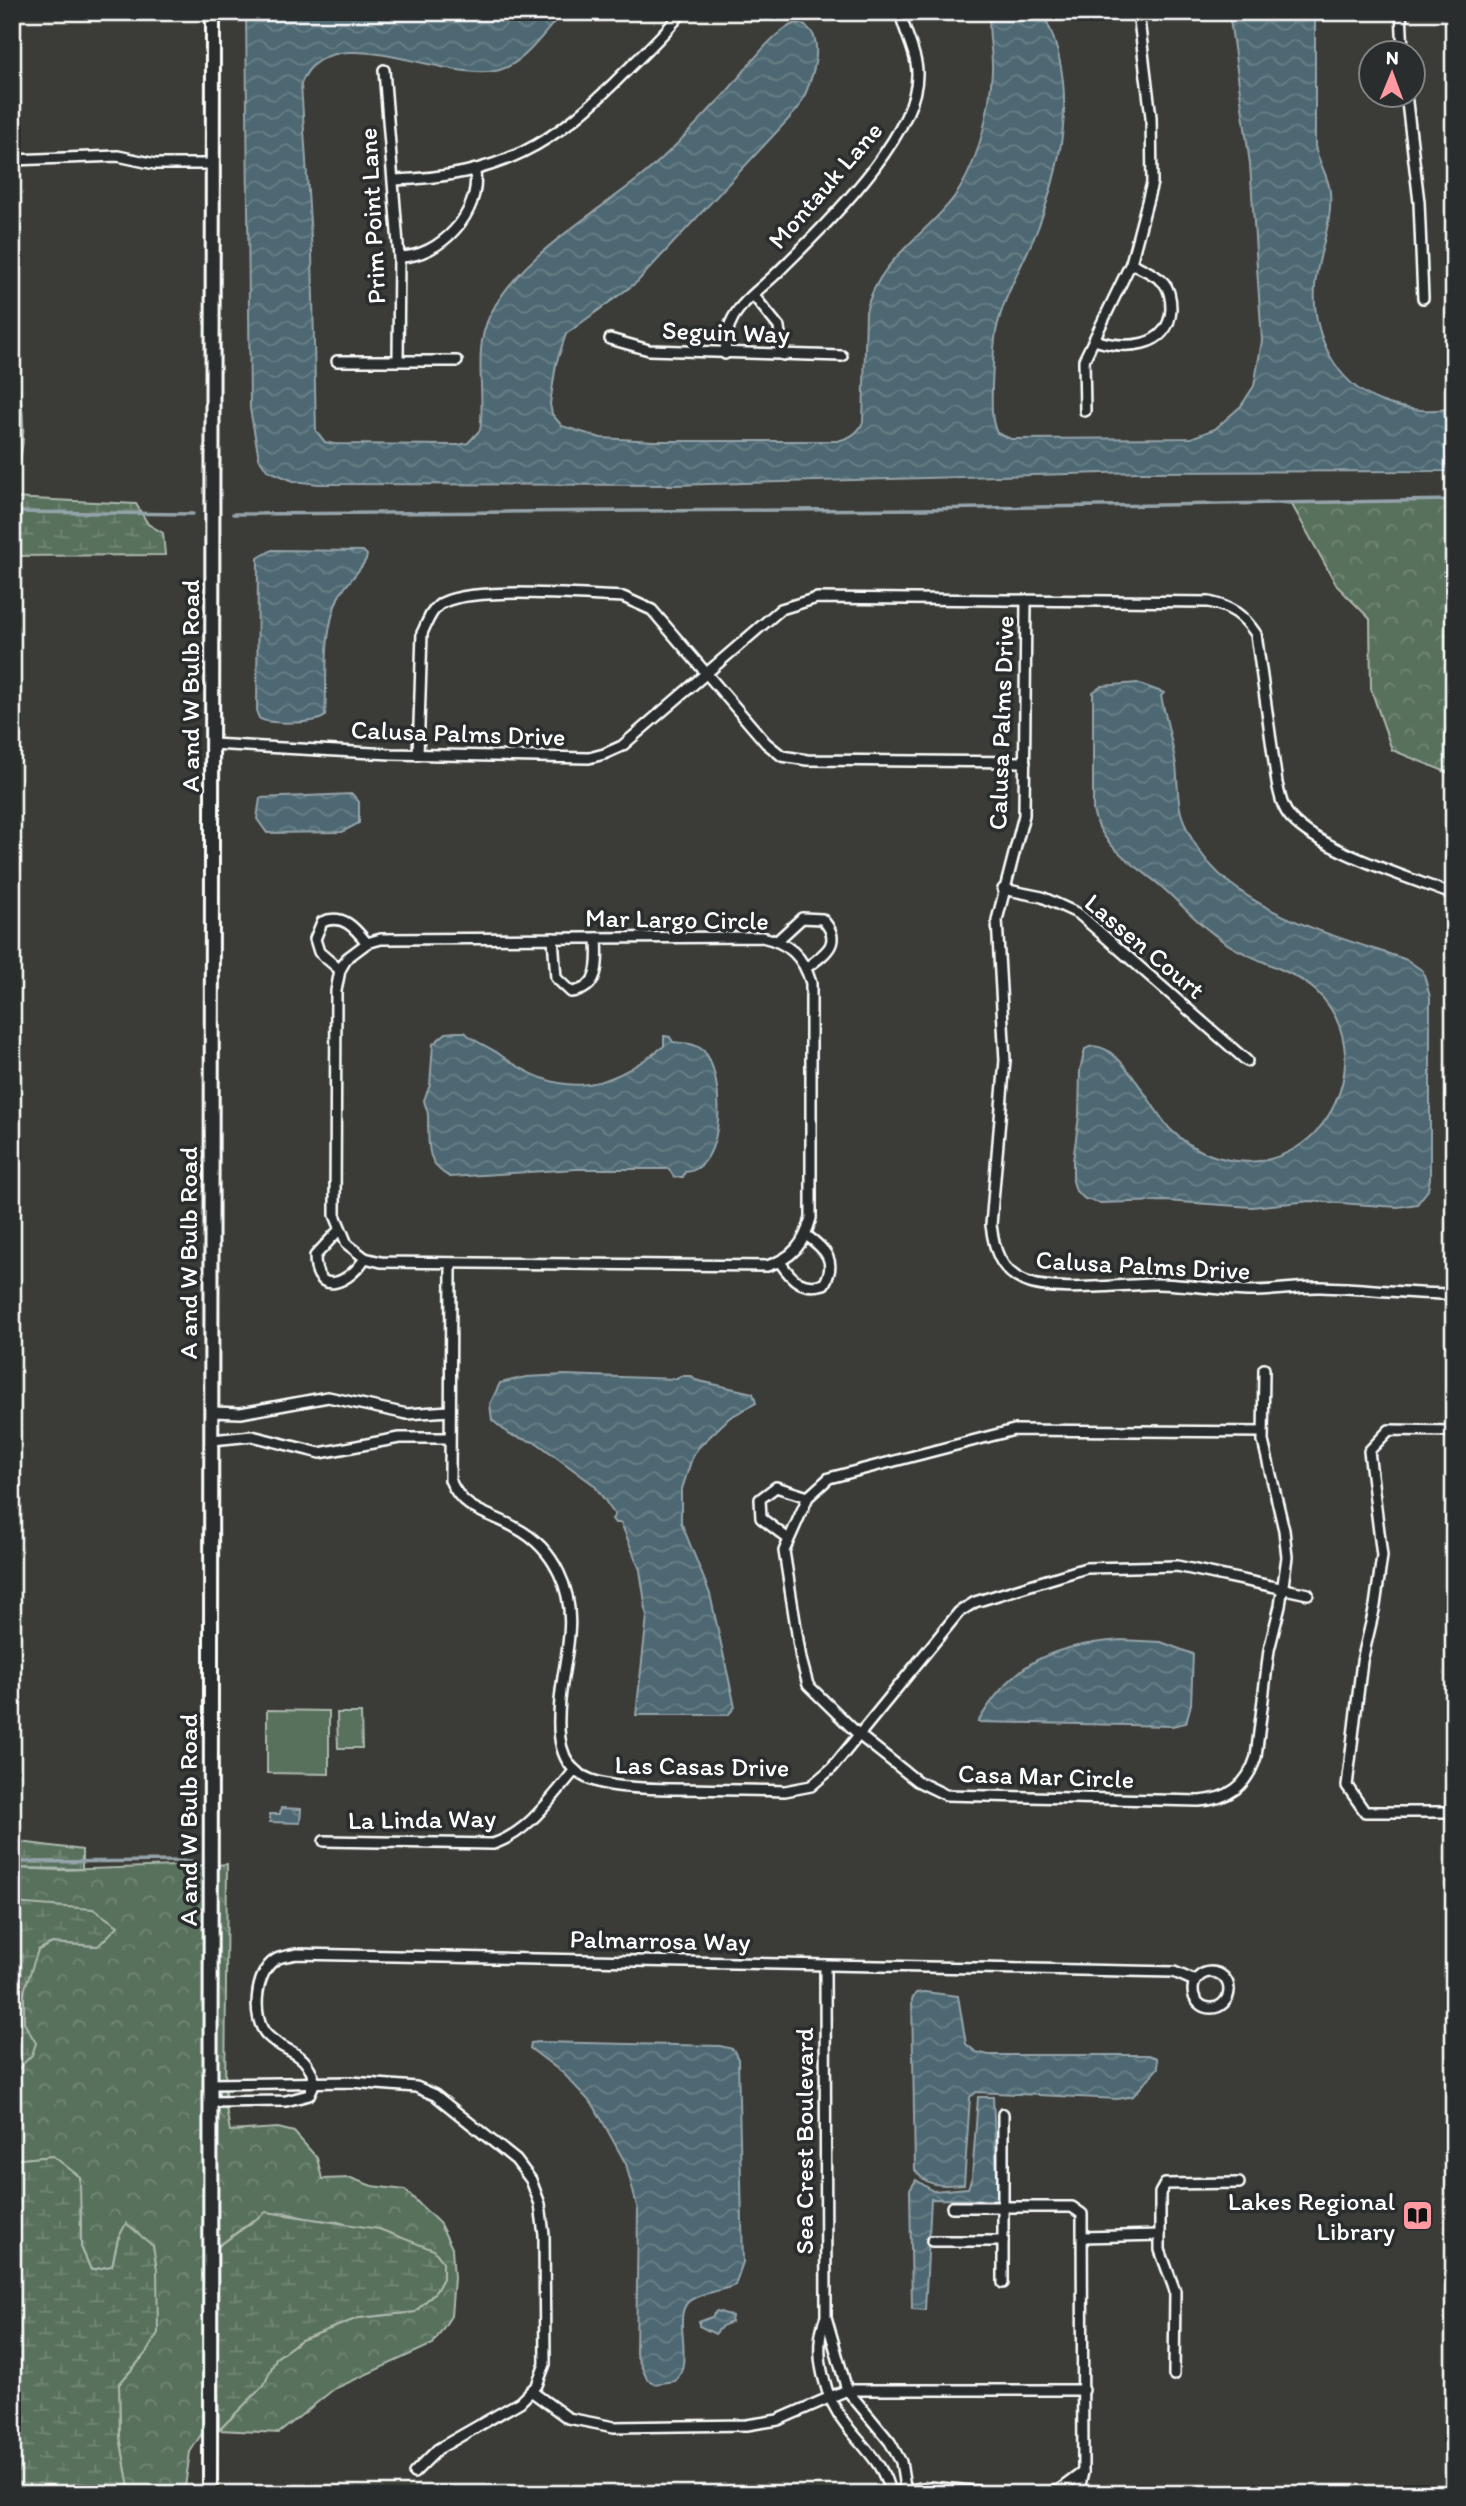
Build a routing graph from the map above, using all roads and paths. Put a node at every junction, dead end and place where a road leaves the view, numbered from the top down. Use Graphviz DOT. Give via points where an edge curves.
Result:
graph roads {
  1 [pos="213,12"];
  2 [pos="682,12"];
  3 [pos="900,12"];
  4 [pos="1138,12"];
  5 [pos="1401,12"];
  6 [pos="1402,38"];
  7 [pos="384,70"];
  8 [pos="1408,108"];
  9 [pos="12,160"];
  10 [pos="213,164"];
  11 [pos="475,172"];
  12 [pos="394,180"];
  13 [pos="399,257"];
  14 [pos="1131,263"];
  15 [pos="754,296"];
  16 [pos="1423,298"];
  17 [pos="610,339"];
  18 [pos="1094,341"];
  19 [pos="725,354"];
  20 [pos="783,355"];
  21 [pos="842,356"];
  22 [pos="398,360"];
  23 [pos="337,361"];
  24 [pos="457,361"];
  25 [pos="1085,411"];
  26 [pos="1026,600"];
  27 [pos="707,673"];
  28 [pos="212,744"];
  29 [pos="418,755"];
  30 [pos="1025,762"];
  31 [pos="1003,889"];
  32 [pos="1454,895"];
  33 [pos="553,938"];
  34 [pos="597,938"];
  35 [pos="778,941"];
  36 [pos="367,943"];
  37 [pos="806,968"];
  38 [pos="340,970"];
  39 [pos="1247,1061"];
  40 [pos="339,1230"];
  41 [pos="806,1235"];
  42 [pos="365,1258"];
  43 [pos="780,1262"];
  44 [pos="451,1265"];
  45 [pos="1454,1294"];
  46 [pos="1264,1369"];
  47 [pos="449,1411"];
  48 [pos="212,1412"];
  49 [pos="1454,1431"];
  50 [pos="1263,1432"];
  51 [pos="449,1438"];
  52 [pos="212,1440"];
  53 [pos="808,1497"];
  54 [pos="787,1538"];
  55 [pos="1283,1588"];
  56 [pos="1308,1594"];
  57 [pos="859,1735"];
  58 [pos="575,1770"];
  59 [pos="1454,1812"];
  60 [pos="324,1841"];
  61 [pos="825,1965"];
  62 [pos="1195,1981"];
  63 [pos="315,2082"];
  64 [pos="211,2084"];
  65 [pos="211,2102"];
  66 [pos="1003,2114"];
  67 [pos="1239,2183"];
  68 [pos="1003,2206"];
  69 [pos="953,2207"];
  70 [pos="1160,2235"];
  71 [pos="1083,2237"];
  72 [pos="932,2241"];
  73 [pos="1003,2241"];
  74 [pos="1003,2283"];
  75 [pos="825,2317"];
  76 [pos="1174,2375"];
  77 [pos="847,2390"];
  78 [pos="1083,2390"];
  79 [pos="531,2391"];
  80 [pos="830,2398"];
  81 [pos="1083,2472"];
  82 [pos="414,2473"];
  83 [pos="906,2491"];
  84 [pos="890,2493"];
  85 [pos="210,2494"];
  86 [pos="1007,2494"];
  87 [pos="1047,2494"];
  88 [pos="1078,2494"];
  1 -- 10 [label="street, A and W Bulb Road"];
  2 -- 11 [label="street" via="610,89 567,127 520,155"];
  3 -- 15 [label="street, Montauk Lane" via="916,64 910,107 901,129 879,163"];
  4 -- 14 [label="street" via="1154,163"];
  5 -- 6 [label="street"];
  7 -- 12 [label="street, Prim Point Lane"];
  8 -- 16 [label="street" via="1419,202"];
  9 -- 10 [label="street" via="110,156 155,164"];
  10 -- 28 [label="street, A and W Bulb Road"];
  11 -- 12 [label="street"];
  11 -- 13 [label="street" via="474,201 455,228 422,254"];
  12 -- 13 [label="street, Prim Point Lane"];
  13 -- 22 [label="street, Prim Point Lane"];
  14 -- 18 [label="street"];
  14 -- 18 [label="street" via="1163,282 1170,297 1170,316 1160,335 1139,345"];
  15 -- 19 [label="street, Montauk Lane" via="734,315"];
  15 -- 20 [label="street" via="779,327"];
  17 -- 19 [label="street, Seguin Way" via="649,350"];
  18 -- 25 [label="street" via="1083,367"];
  19 -- 20 [label="street, Seguin Way"];
  20 -- 21 [label="street, Seguin Way"];
  22 -- 23 [label="street"];
  22 -- 24 [label="street"];
  26 -- 27 [label="street, Calusa Palms Drive" via="817,598 781,609"];
  26 -- 30 [label="street, Calusa Palms Drive"];
  26 -- 32 [label="street, Calusa Palms Drive" via="1229,606 1256,634 1277,783 1282,805 1291,818 1332,846"];
  27 -- 29 [label="street, Calusa Palms Drive" via="622,746 604,754 589,758"];
  27 -- 29 [label="street" via="652,610 623,597 456,597 439,604 422,633"];
  27 -- 30 [label="street" via="782,756"];
  28 -- 29 [label="street, Calusa Palms Drive"];
  28 -- 48 [label="street, A and W Bulb Road"];
  30 -- 31 [label="street, Calusa Palms Drive" via="1024,815"];
  31 -- 39 [label="street, Lassen Court" via="1042,897 1079,914"];
  31 -- 45 [label="street, Calusa Palms Drive" via="997,920 1005,1060 991,1225 994,1250 1007,1270 1025,1282 1048,1286 1186,1284 1264,1292 1297,1286 1348,1287"];
  33 -- 34 [label="street, Mar Largo Circle"];
  33 -- 34 [label="street" via="556,978 571,992 594,981"];
  33 -- 36 [label="street, Mar Largo Circle" via="381,939"];
  34 -- 35 [label="street, Mar Largo Circle" via="762,937"];
  35 -- 37 [label="street, Mar Largo Circle" via="799,956"];
  35 -- 37 [label="street" via="802,918 822,919 831,928 832,941"];
  36 -- 38 [label="street" via="356,949"];
  36 -- 38 [label="street" via="344,920 322,922 315,939 318,952"];
  37 -- 41 [label="street" via="811,983 811,1219"];
  38 -- 40 [label="street" via="335,1009 335,1214"];
  40 -- 42 [label="street" via="347,1244"];
  40 -- 42 [label="street" via="315,1256 315,1269 324,1281 335,1284 348,1279"];
  41 -- 43 [label="street"];
  41 -- 43 [label="street" via="830,1258 831,1272 824,1284 810,1288 798,1284"];
  42 -- 44 [label="street"];
  43 -- 44 [label="street" via="768,1266"];
  44 -- 47 [label="street"];
  46 -- 50 [label="street, Casa Mar Circle"];
  47 -- 48 [label="street" via="407,1414 328,1397 241,1413"];
  47 -- 51 [label="street"];
  48 -- 52 [label="street, A and W Bulb Road"];
  49 -- 59 [label="street" via="1389,1430 1368,1451 1382,1556 1362,1661 1347,1786 1365,1812"];
  50 -- 53 [label="street, Casa Mar Circle" via="1014,1430 843,1472 818,1485"];
  50 -- 55 [label="street, Casa Mar Circle" via="1287,1545"];
  51 -- 52 [label="street" via="399,1438 320,1453 252,1436"];
  51 -- 58 [label="street" via="448,1466 456,1492 477,1512 535,1541 564,1585 570,1629 556,1728"];
  52 -- 64 [label="street, A and W Bulb Road"];
  53 -- 54 [label="street, Casa Mar Circle"];
  53 -- 54 [label="street" via="776,1487 760,1499 759,1512 765,1524"];
  54 -- 57 [label="street, Casa Mar Circle" via="784,1565 804,1673 816,1695"];
  55 -- 56 [label="street, Las Casas Drive"];
  55 -- 57 [label="street, Las Casas Drive" via="1177,1566 1086,1568 975,1602 952,1618"];
  55 -- 57 [label="street, Casa Mar Circle" via="1269,1650 1256,1757 1245,1782 1224,1797 1199,1801 946,1795 927,1788"];
  57 -- 58 [label="street, Las Casas Drive" via="821,1779 798,1790 620,1788 590,1781"];
  58 -- 60 [label="street, La Linda Way" via="520,1831 500,1842"];
  61 -- 62 [label="street, Palmarrosa Way" via="1174,1972"];
  61 -- 63 [label="street, Palmarrosa Way" via="296,1954 274,1960 261,1978 261,2022 266,2034 309,2064"];
  61 -- 75 [label="street, Sea Crest Boulevard"];
  62 -- 62 [label="street, Palmarrosa Way" via="1193,1994 1201,2005 1214,2008 1226,2000 1227,1984 1219,1975 1205,1973"];
  63 -- 64 [label="street"];
  63 -- 65 [label="street" via="309,2095 286,2101"];
  63 -- 79 [label="street" via="392,2084 435,2095 516,2160 531,2180 544,2235 545,2364"];
  64 -- 65 [label="street, A and W Bulb Road"];
  65 -- 85 [label="street, A and W Bulb Road"];
  66 -- 68 [label="street"];
  67 -- 70 [label="street" via="1165,2184 1160,2193"];
  68 -- 69 [label="street"];
  68 -- 71 [label="street" via="1080,2210"];
  68 -- 73 [label="street"];
  70 -- 71 [label="street"];
  70 -- 76 [label="street" via="1160,2250 1175,2291"];
  71 -- 78 [label="street"];
  72 -- 73 [label="street"];
  73 -- 74 [label="street"];
  75 -- 77 [label="street, Sea Crest Boulevard"];
  75 -- 80 [label="street, Sea Crest Boulevard" via="821,2363"];
  77 -- 78 [label="street"];
  77 -- 80 [label="street"];
  77 -- 83 [label="street, Sea Crest Boulevard" via="890,2442 901,2462"];
  78 -- 81 [label="street"];
  79 -- 80 [label="street" via="568,2418 614,2427 747,2425 778,2420"];
  79 -- 82 [label="street" via="520,2402 438,2449"];
  80 -- 84 [label="street, Sea Crest Boulevard" via="845,2424 876,2459"];
  81 -- 87 [label="street"];
  81 -- 88 [label="street"];
  83 -- 84 [label="street"];
  83 -- 86 [label="street" via="968,2489"];
}
